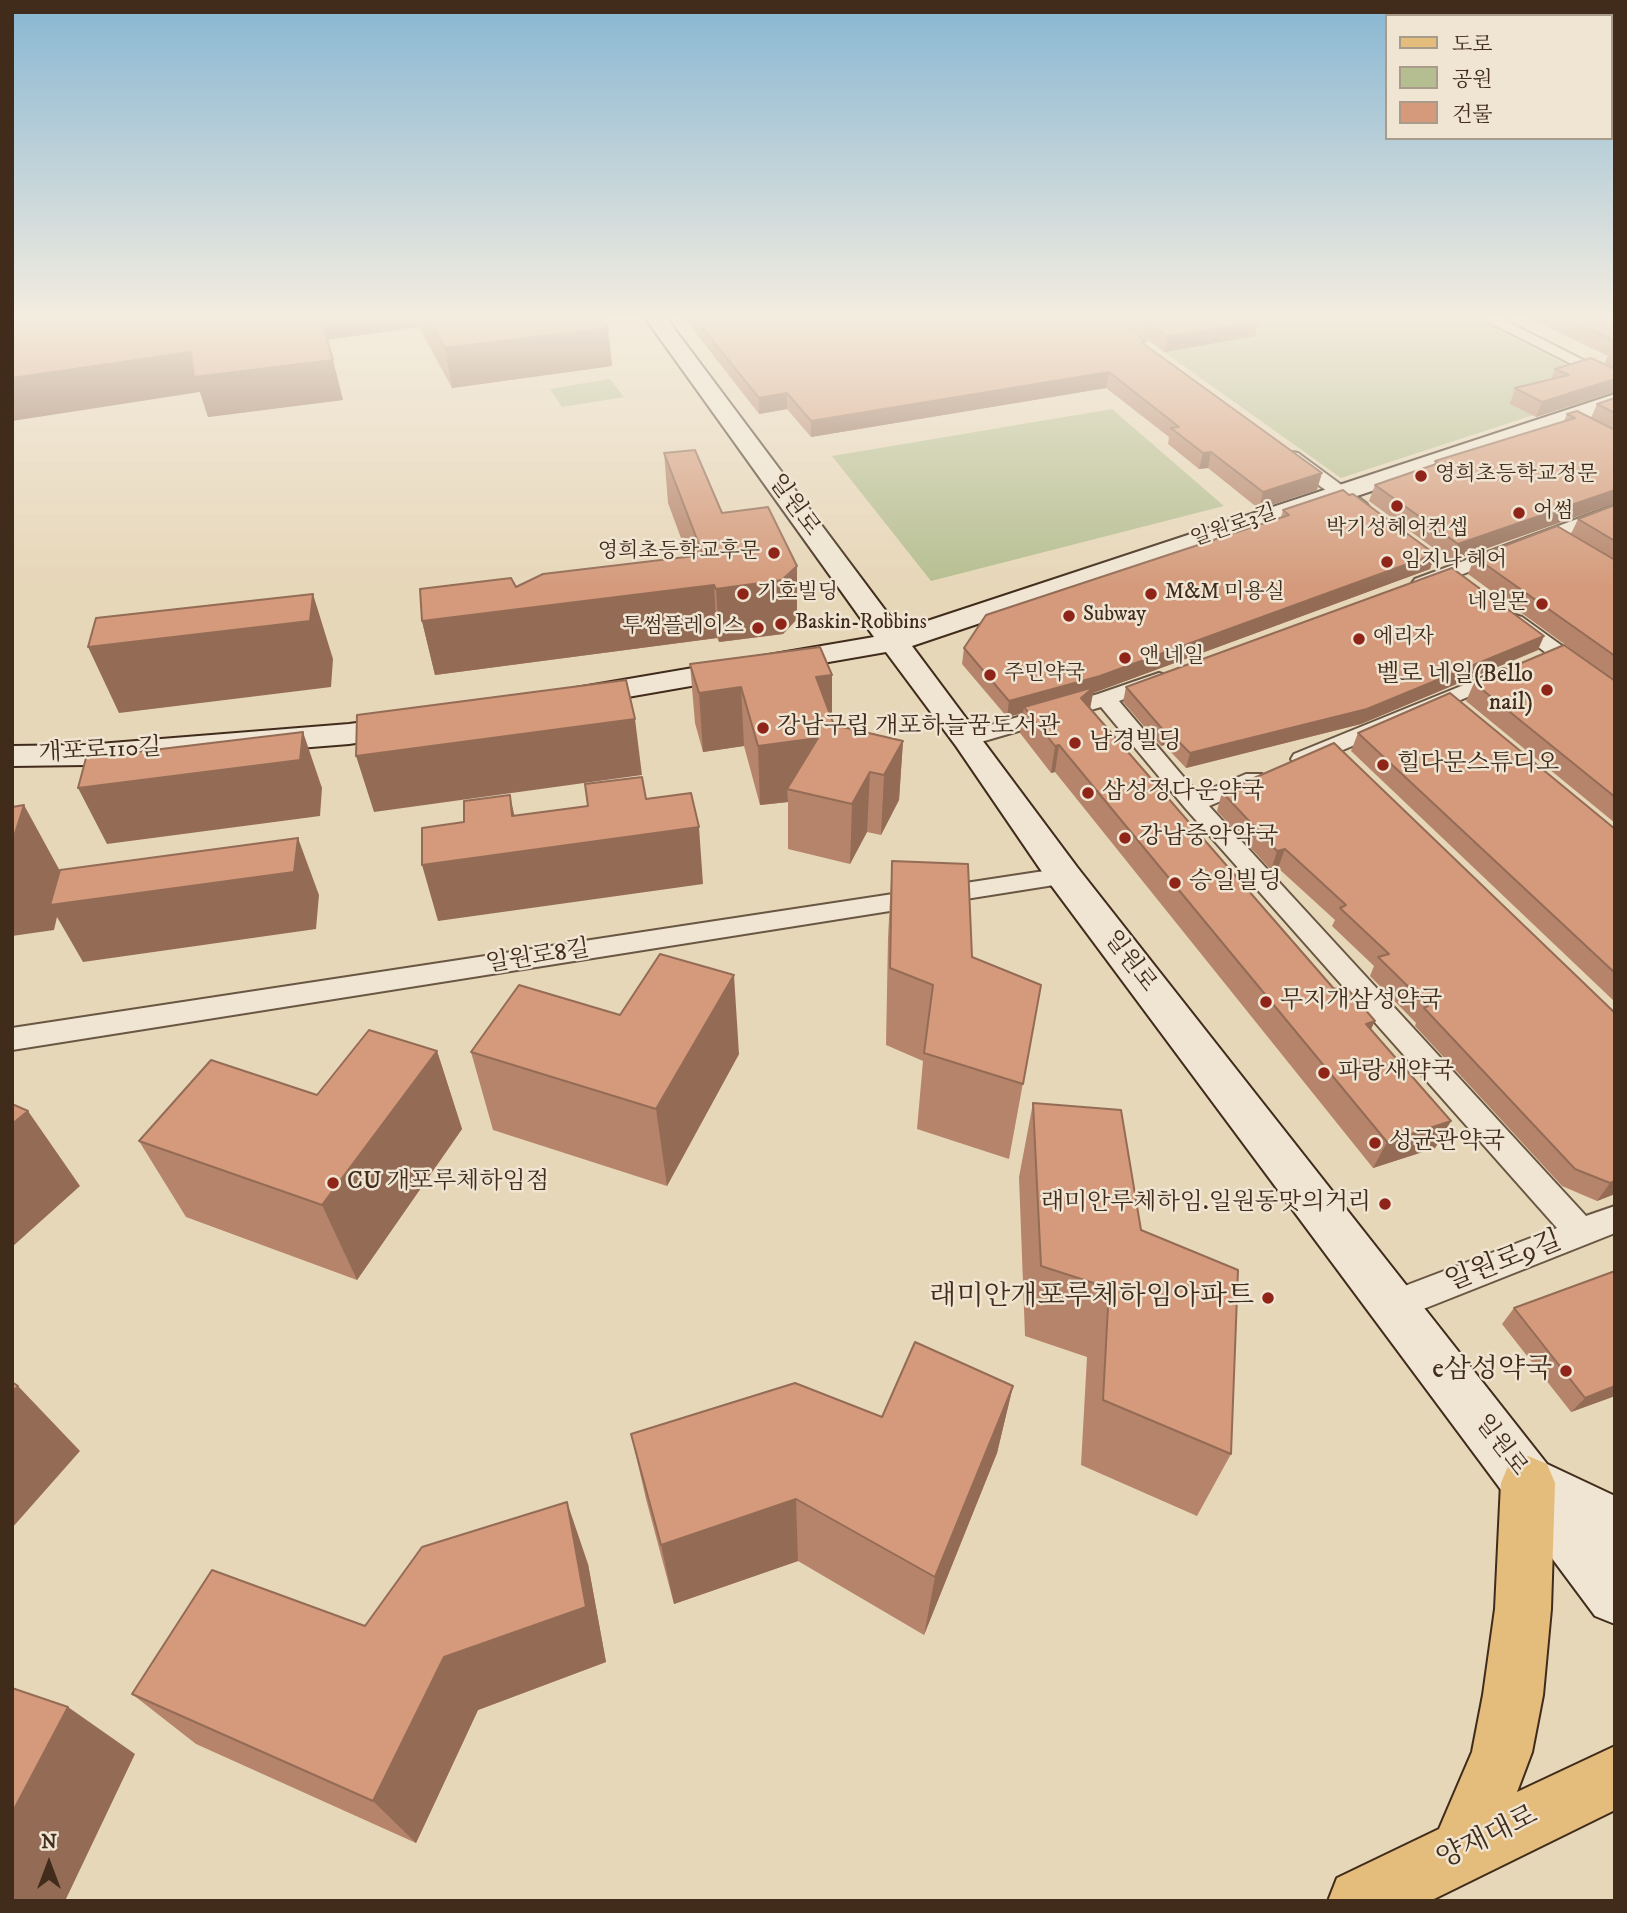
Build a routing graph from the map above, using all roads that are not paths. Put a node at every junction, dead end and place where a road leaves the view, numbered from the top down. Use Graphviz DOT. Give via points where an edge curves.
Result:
graph roads {
  1 [pos="721,408"];
  2 [pos="1594,408"];
  3 [pos="1568,417"];
  4 [pos="1592,430"];
  5 [pos="1277,446"];
  6 [pos="1339,491"];
  7 [pos="1615,510"];
  8 [pos="1372,516"];
  9 [pos="1552,534"];
  10 [pos="1573,548"];
  11 [pos="1427,557"];
  12 [pos="1450,573"];
  13 [pos="1471,589"];
  14 [pos="1399,592"];
  15 [pos="1504,612"];
  16 [pos="894,642"];
  17 [pos="1558,652"];
  18 [pos="1182,671"];
  19 [pos="1615,694"];
  20 [pos="1106,699"];
  21 [pos="1446,699"];
  22 [pos="542,703"];
  23 [pos="1467,716"];
  24 [pos="434,722"];
  25 [pos="967,739"];
  26 [pos="1330,747"];
  27 [pos="12,755"];
  28 [pos="1349,766"];
  29 [pos="1194,804"];
  30 [pos="1064,876"];
  31 [pos="12,1039"];
  32 [pos="1615,1219"];
  33 [pos="1581,1233"];
  34 [pos="1393,1306"];
  35 [pos="1528,1483"];
  36 [pos="1615,1525"];
  37 [pos="1615,1596"];
  38 [pos="1615,1777"];
  39 [pos="1462,1852"];
  40 [pos="1360,1901"];
  1 -- 16 [label="street, 일원로"];
  2 -- 3 [label="street, 일원로3길"];
  3 -- 4 [label="street"];
  3 -- 6 [label="street, 일원로3길"];
  5 -- 6 [label="street"];
  6 -- 8 [label="street"];
  6 -- 16 [label="street, 일원로3길"];
  7 -- 9 [label="street"];
  9 -- 10 [label="street"];
  9 -- 12 [label="street"];
  11 -- 12 [label="street"];
  12 -- 13 [label="street"];
  12 -- 14 [label="street"];
  15 -- 17 [label="street"];
  16 -- 22 [label="street"];
  16 -- 25 [label="street, 일원로"];
  17 -- 19 [label="street"];
  17 -- 21 [label="street"];
  18 -- 20 [label="street"];
  20 -- 25 [label="street"];
  20 -- 29 [label="street"];
  21 -- 23 [label="street"];
  21 -- 26 [label="street"];
  24 -- 27 [label="street, 개포로110길" via="322,737 86,755"];
  25 -- 30 [label="street, 일원로"];
  26 -- 28 [label="street"];
  26 -- 29 [label="street"];
  29 -- 33 [label="street"];
  30 -- 31 [label="street, 일원로8길"];
  30 -- 34 [label="street, 일원로"];
  32 -- 33 [label="street, 일원로9길"];
  33 -- 34 [label="street, 일원로9길"];
  34 -- 35 [label="street, 일원로"];
  35 -- 36 [label="street"];
  35 -- 37 [label="street, 일원로"];
  35 -- 39 [label="main road" via="1523,1609 1513,1695 1502,1752"];
  38 -- 39 [label="main road, 양재대로"];
  39 -- 40 [label="main road, 양재대로"];
}
